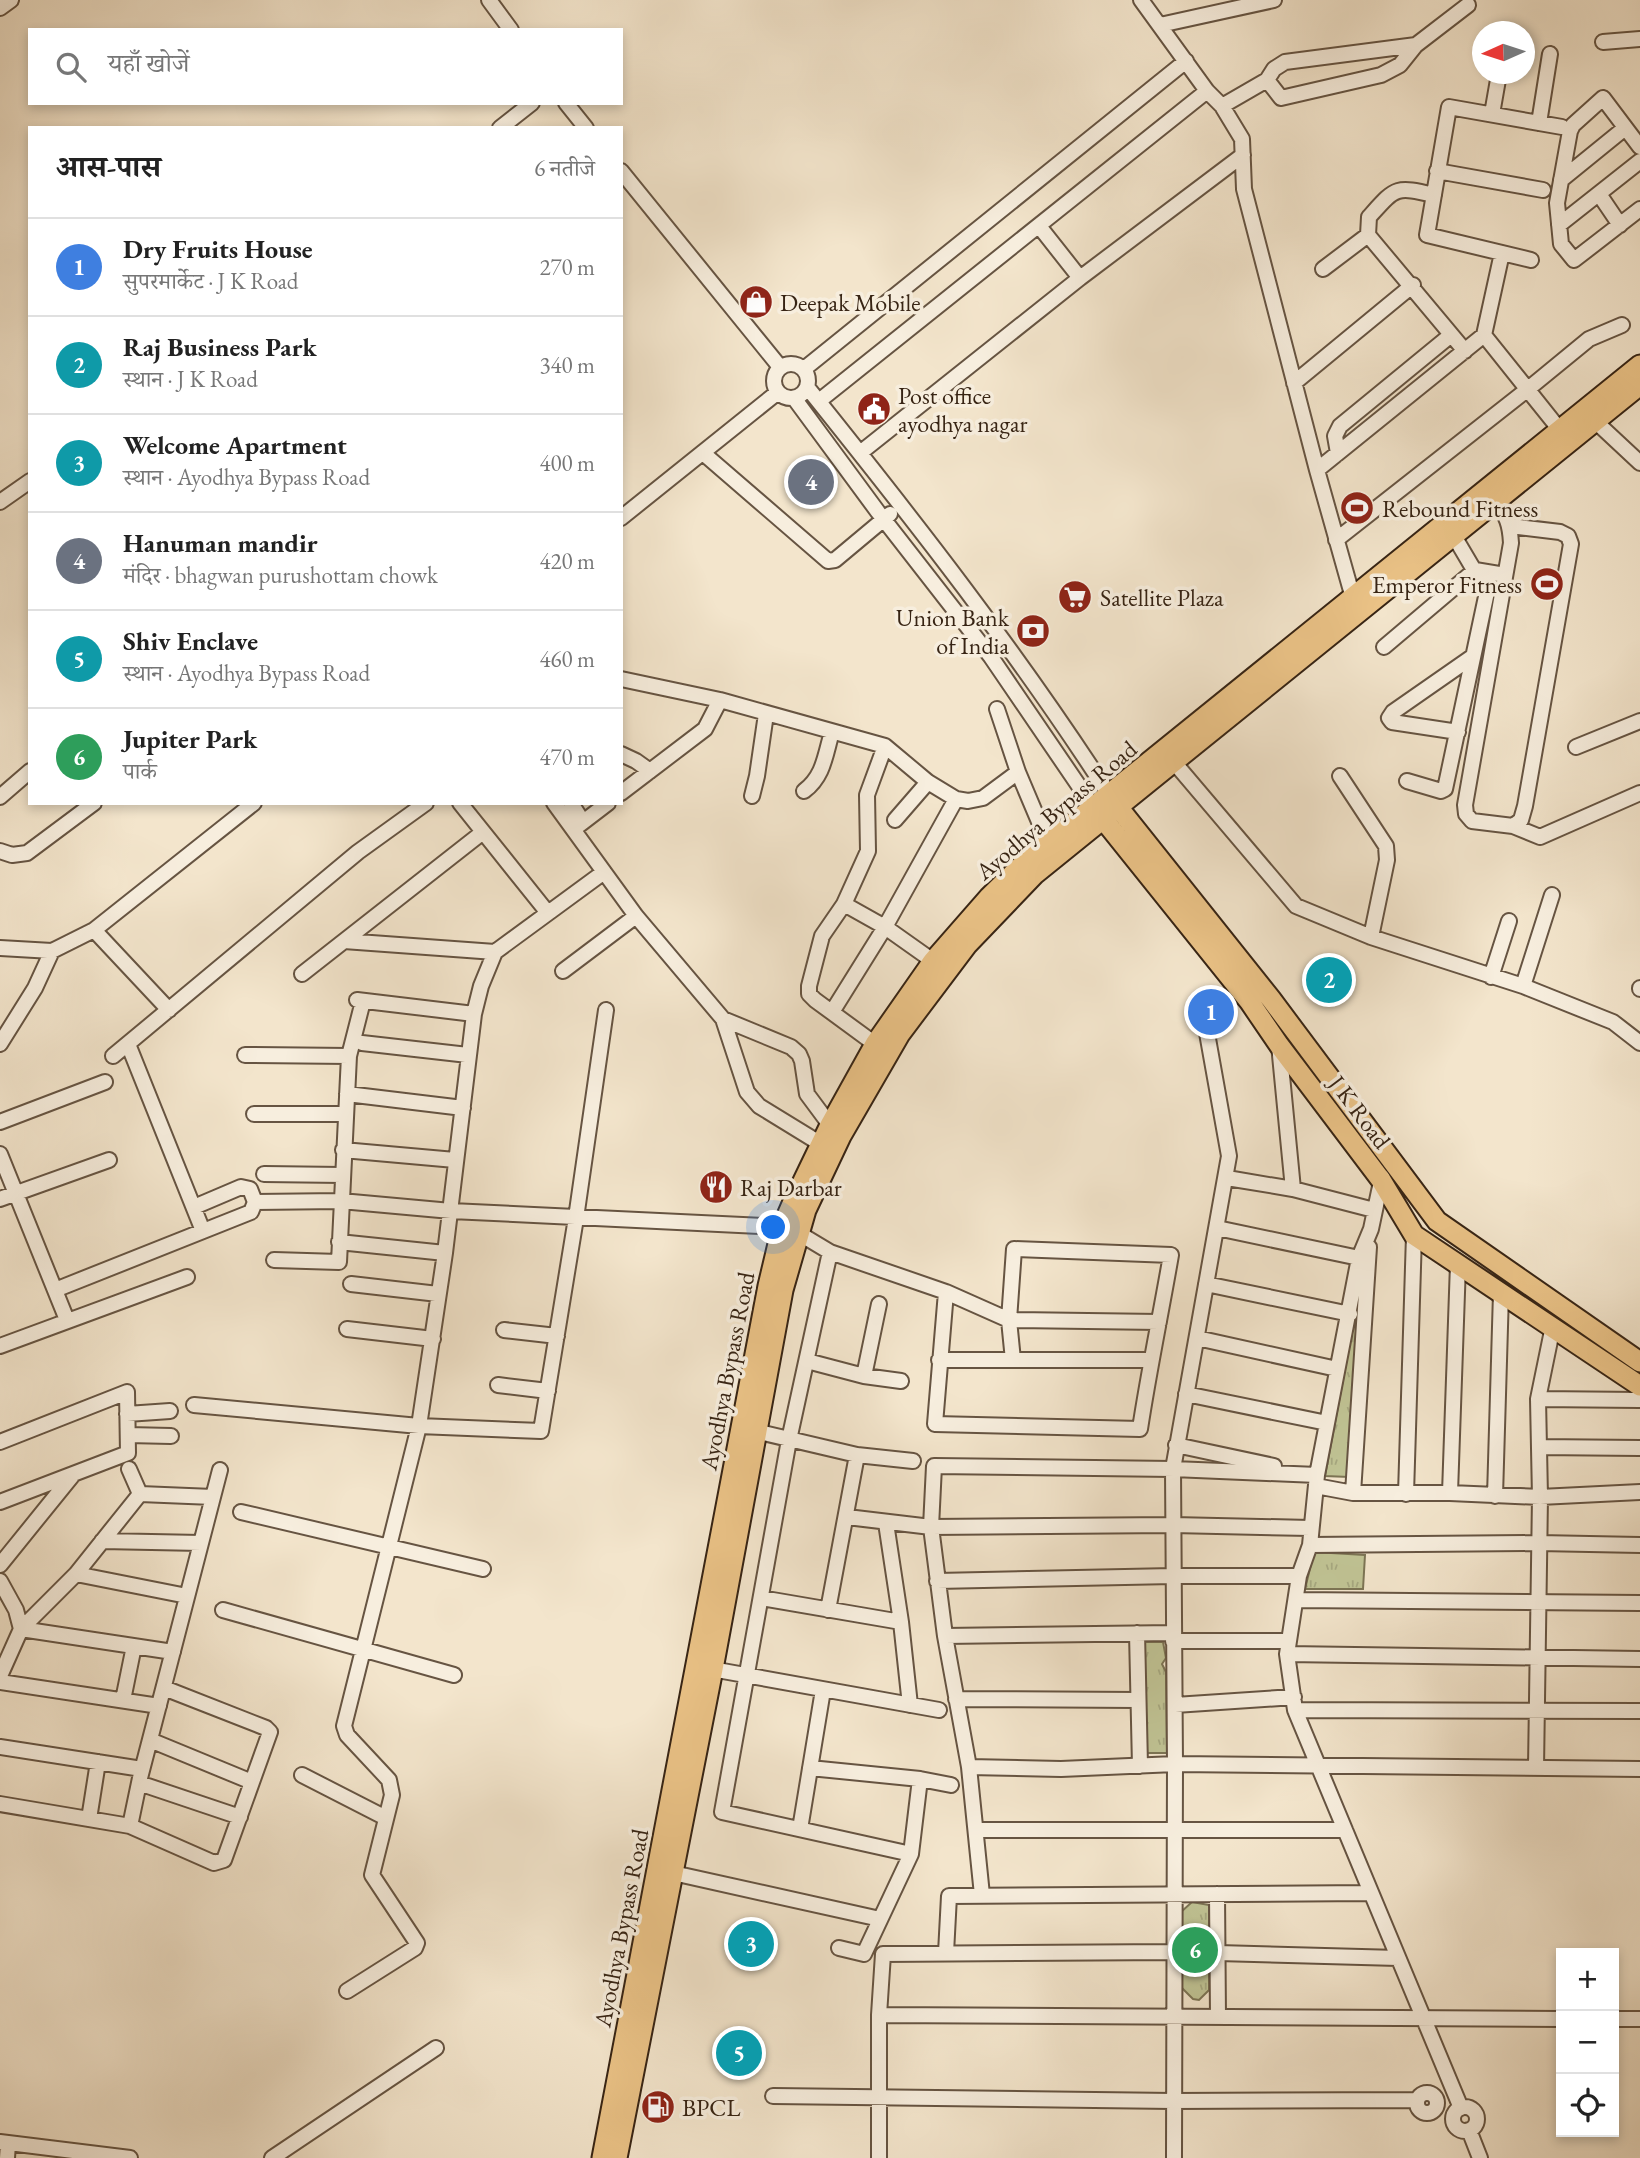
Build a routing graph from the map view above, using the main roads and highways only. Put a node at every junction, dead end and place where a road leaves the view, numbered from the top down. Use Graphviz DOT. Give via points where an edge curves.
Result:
graph roads {
  1 [pos="1640,365"];
  2 [pos="1640,384"];
  3 [pos="1355,605"];
  4 [pos="1106,807"];
  5 [pos="1354,1128"];
  6 [pos="791,1231"];
  7 [pos="1640,1362"];
  8 [pos="1640,1385"];
  9 [pos="704,1667"];
  10 [pos="602,2158"];
  11 [pos="617,2158"];
  1 -- 3 [label="main road, Ayodhya Bypass Road"];
  2 -- 3 [label="main road, Ayodhya Bypass Road" via="1454,536"];
  3 -- 4 [label="main road, Ayodhya Bypass Road"];
  3 -- 4 [label="main road, Ayodhya Bypass Road" via="1173,761"];
  4 -- 5 [label="main road, J K Road" via="1279,1045"];
  4 -- 5 [label="main road, J K Road" via="1271,999"];
  4 -- 6 [label="main road, Ayodhya Bypass Road" via="1000,908 900,1034"];
  4 -- 6 [label="main road, Ayodhya Bypass Road" via="1048,844 989,897 933,961 875,1044 830,1125"];
  5 -- 7 [label="main road, J K Road" via="1388,1157 1437,1222"];
  5 -- 8 [label="main road, J K Road" via="1414,1235"];
  6 -- 9 [label="main road, Ayodhya Bypass Road" via="755,1431"];
  6 -- 9 [label="main road, Ayodhya Bypass Road" via="768,1286"];
  9 -- 10 [label="main road, Ayodhya Bypass Road"];
  9 -- 11 [label="main road, Ayodhya Bypass Road" via="673,1873"];
}
